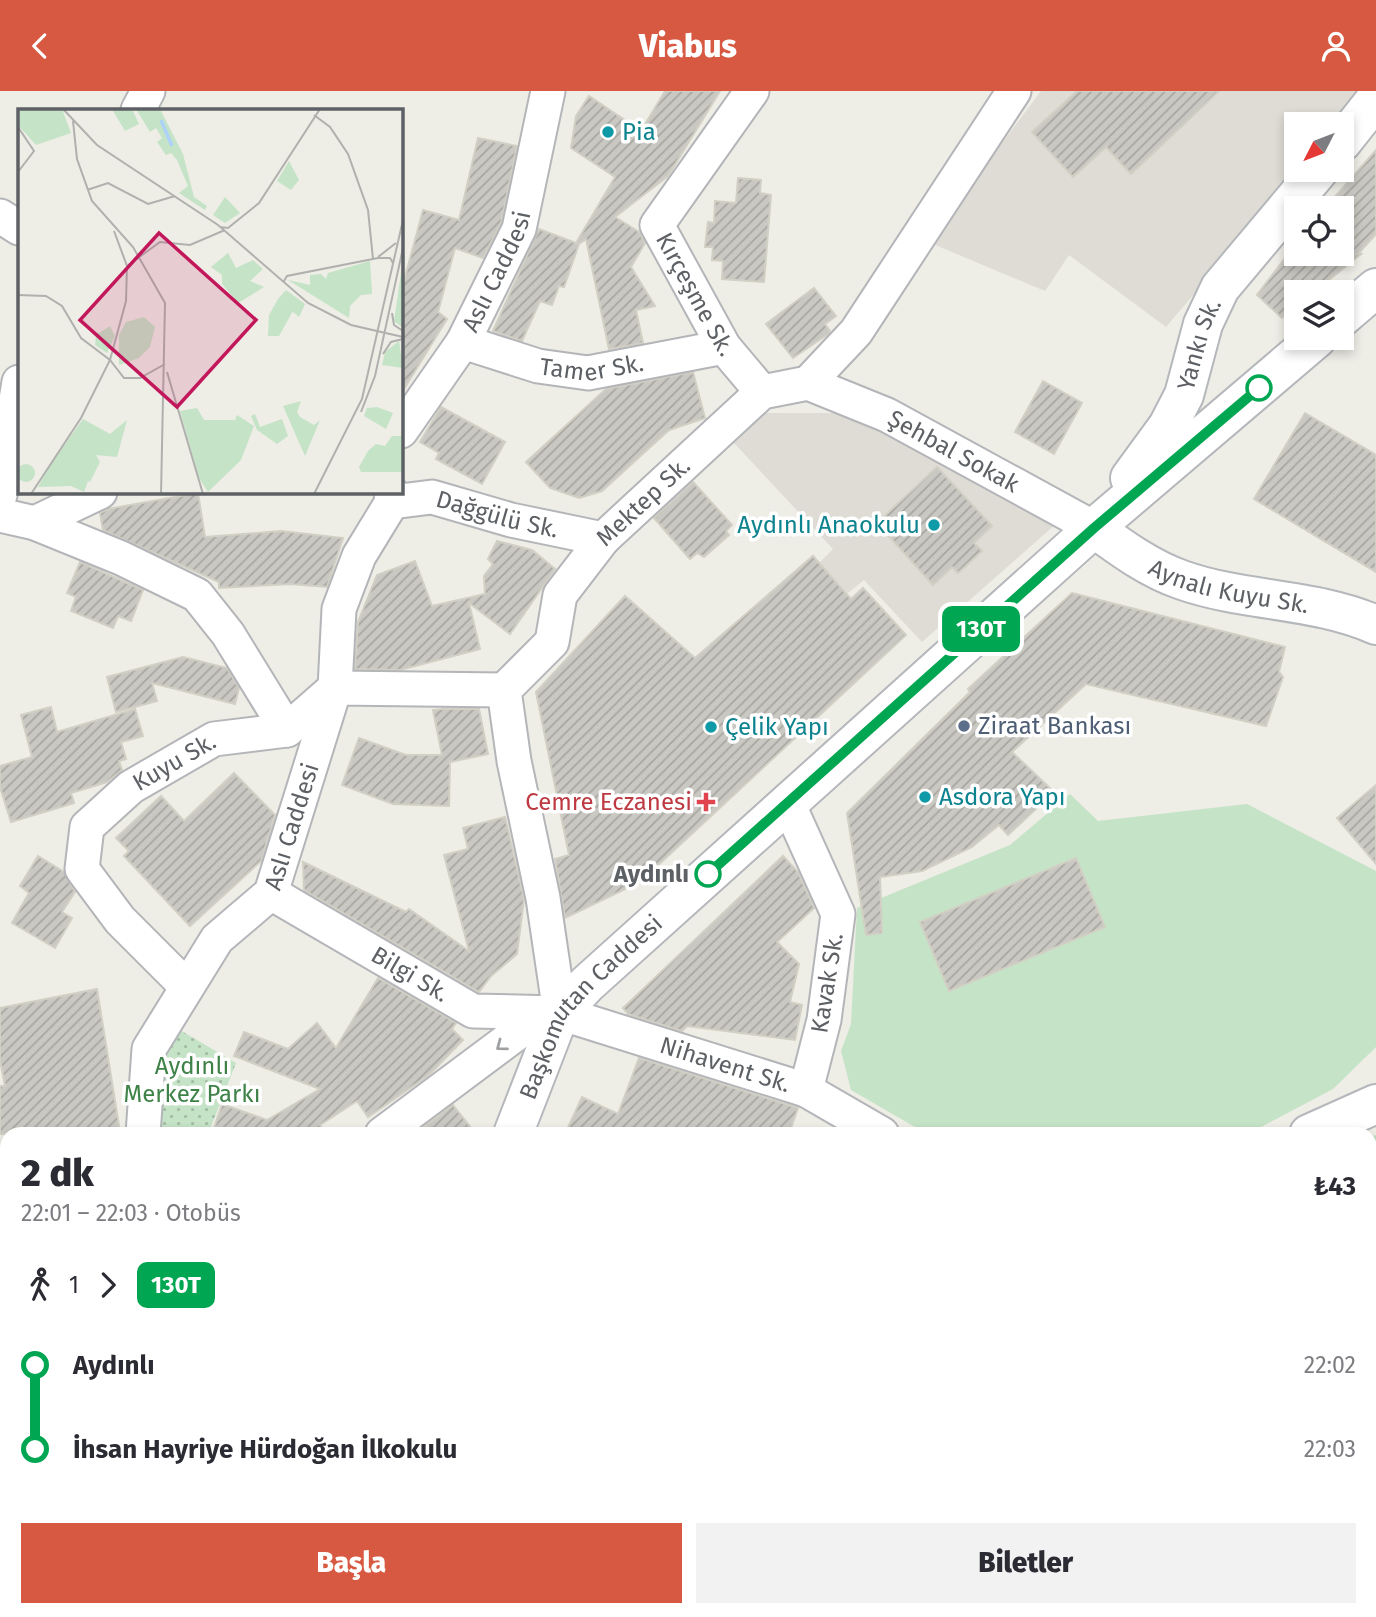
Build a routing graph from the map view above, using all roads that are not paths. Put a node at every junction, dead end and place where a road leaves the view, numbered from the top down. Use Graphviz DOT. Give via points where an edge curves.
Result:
graph roads {
  1 [pos="148,91"];
  2 [pos="548,91"];
  3 [pos="752,91"];
  4 [pos="1014,91"];
  5 [pos="1376,99"];
  6 [pos="139,109"];
  7 [pos="1354,127"];
  8 [pos="1309,182"];
  9 [pos="0,216"];
  10 [pos="18,226"];
  11 [pos="1376,288"];
  12 [pos="1354,307"];
  13 [pos="463,342"];
  14 [pos="724,347"];
  15 [pos="1303,350"];
  16 [pos="808,383"];
  17 [pos="18,388"];
  18 [pos="761,392"];
  19 [pos="402,430"];
  20 [pos="98,493"];
  21 [pos="0,495"];
  22 [pos="391,497"];
  23 [pos="0,515"];
  24 [pos="35,523"];
  25 [pos="1094,528"];
  26 [pos="603,539"];
  27 [pos="1376,625"];
  28 [pos="335,688"];
  29 [pos="504,690"];
  30 [pos="287,730"];
  31 [pos="788,801"];
  32 [pos="271,893"];
  33 [pos="187,988"];
  34 [pos="560,1013"];
  35 [pos="806,1090"];
  36 [pos="1376,1104"];
  37 [pos="143,1127"];
  38 [pos="391,1127"];
  39 [pos="516,1127"];
  40 [pos="870,1127"];
  41 [pos="1325,1127"];
  1 -- 6 [label="street"];
  2 -- 13 [label="street, Aslı Caddesi" via="519,229"];
  3 -- 14 [label="street, Kırçeşme Sk." via="657,225"];
  4 -- 16 [label="street" via="856,332"];
  5 -- 7 [label="street"];
  8 -- 25 [label="street, Yankı Sk." via="1220,288 1203,324 1184,395 1168,426"];
  9 -- 10 [label="street"];
  11 -- 12 [label="street"];
  13 -- 14 [label="street, Tamer Sk." via="538,366 589,373"];
  13 -- 19 [label="street, Aslı Caddesi"];
  14 -- 18 [label="street, Kırçeşme Sk."];
  15 -- 25 [label="street, Başkomutan Caddesi"];
  16 -- 18 [label="street"];
  16 -- 25 [label="street, Şehbal Sokak" via="887,415"];
  17 -- 21 [label="street"];
  18 -- 26 [label="street, Mektep Sk."];
  20 -- 24 [label="street"];
  22 -- 26 [label="street, Dağgülü Sk." via="432,497 510,520"];
  22 -- 28 [label="street, Aslı Caddesi" via="359,557 339,609"];
  23 -- 24 [label="street"];
  24 -- 30 [label="street" via="197,595 228,634"];
  25 -- 27 [label="street, Aynalı Kuyu Sk." via="1182,580"];
  25 -- 31 [label="street, Başkomutan Caddesi"];
  26 -- 29 [label="street, Mektep Sk." via="560,595 552,642"];
  28 -- 29 [label="street"];
  28 -- 30 [label="street"];
  28 -- 32 [label="street, Aslı Caddesi"];
  29 -- 34 [label="street"];
  30 -- 33 [label="street, Kuyu Sk." via="214,739 131,787 87,827 82,869 120,920"];
  31 -- 34 [label="street, Başkomutan Caddesi"];
  31 -- 35 [label="street, Kavak Sk." via="838,914 824,1020"];
  32 -- 33 [label="street, Aslı Caddesi" via="217,939"];
  32 -- 34 [label="street, Bilgi Sk." via="473,1011"];
  33 -- 37 [label="street, Aslı Caddesi" via="149,1049"];
  34 -- 35 [label="street, Nihavent Sk."];
  34 -- 38 [label="street, one-way" via="524,1028"];
  34 -- 39 [label="street, Başkomutan Caddesi"];
  35 -- 40 [label="street, Nihavent Sk."];
  36 -- 41 [label="street"];
}
